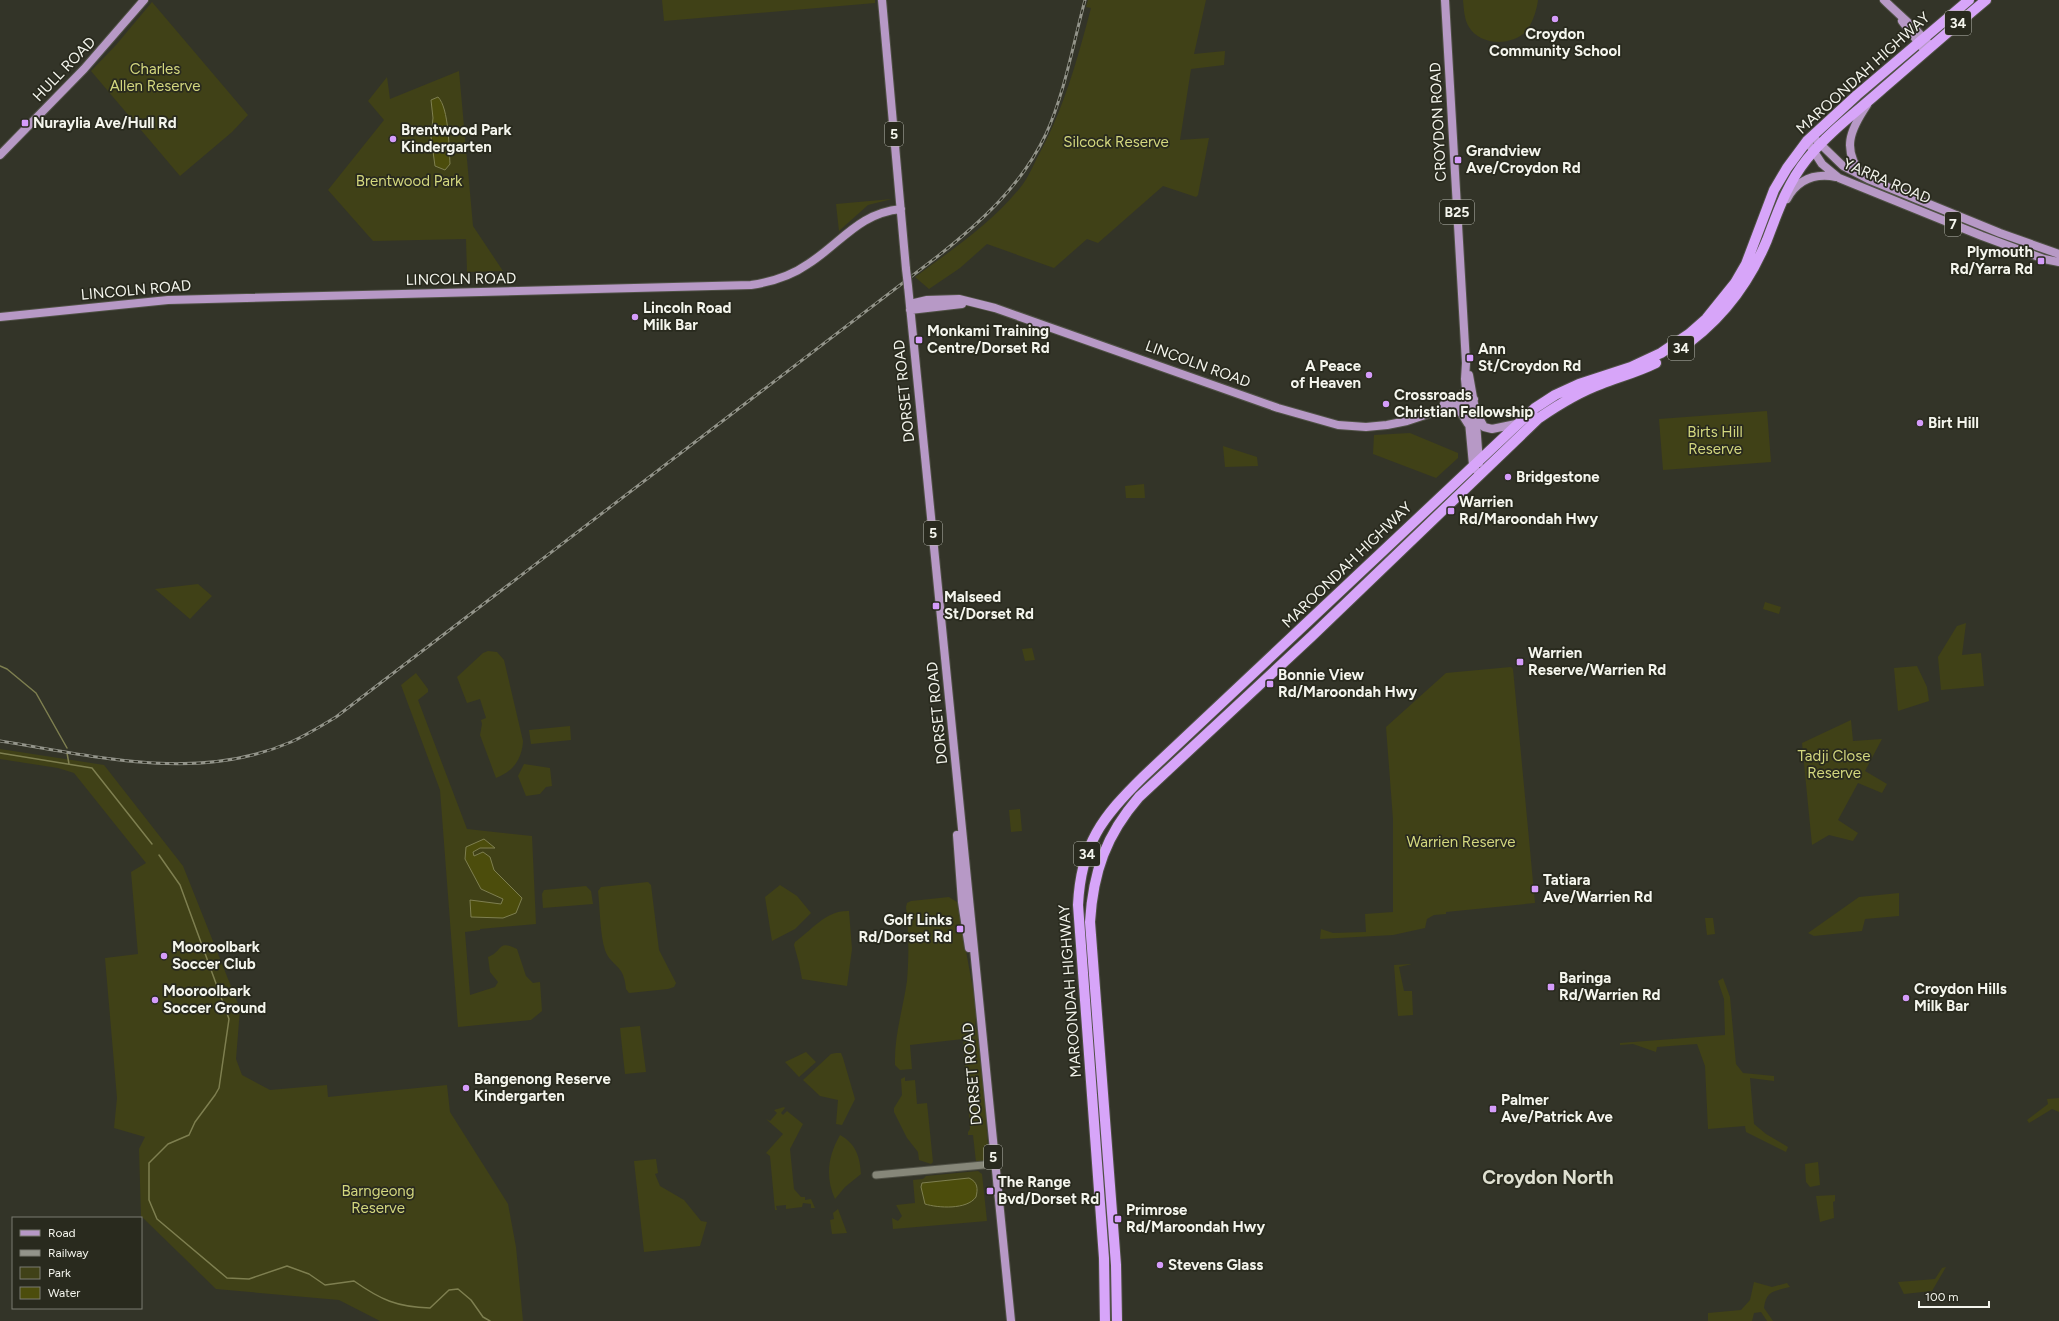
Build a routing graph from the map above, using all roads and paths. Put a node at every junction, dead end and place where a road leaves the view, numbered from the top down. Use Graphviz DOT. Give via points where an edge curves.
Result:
graph roads {
  1 [pos="144,0"];
  2 [pos="882,0"];
  3 [pos="1444,0"];
  4 [pos="1884,0"];
  5 [pos="1969,0"];
  6 [pos="1986,0"];
  7 [pos="1921,40"];
  8 [pos="1928,48"];
  9 [pos="1870,100"];
  10 [pos="1809,139"];
  11 [pos="1818,147"];
  12 [pos="0,155"];
  13 [pos="1843,166"];
  14 [pos="1839,178"];
  15 [pos="1868,179"];
  16 [pos="1901,193"];
  17 [pos="1898,202"];
  18 [pos="901,209"];
  19 [pos="1771,228"];
  20 [pos="2059,254"];
  21 [pos="2059,262"];
  22 [pos="908,288"];
  23 [pos="927,300"];
  24 [pos="971,303"];
  25 [pos="910,307"];
  26 [pos="0,317"];
  27 [pos="1466,363"];
  28 [pos="1466,388"];
  29 [pos="1471,400"];
  30 [pos="1451,406"];
  31 [pos="1476,410"];
  32 [pos="1420,416"];
  33 [pos="1516,424"];
  34 [pos="1470,426"];
  35 [pos="1476,462"];
  36 [pos="1479,476"];
  37 [pos="994,1164"];
  38 [pos="876,1175"];
  39 [pos="1011,1321"];
  40 [pos="1105,1321"];
  41 [pos="1117,1321"];
  1 -- 12 [label="main road, HULL ROAD" via="88,65"];
  2 -- 18 [label="main road, DORSET ROAD / 5"];
  3 -- 27 [label="main road, CROYDON ROAD / B25"];
  4 -- 7 [label="main road"];
  5 -- 7 [label="highway, MAROONDAH HIGHWAY / 34"];
  6 -- 8 [label="highway, MAROONDAH HIGHWAY / 34"];
  7 -- 8 [label="main road"];
  7 -- 10 [label="highway, MAROONDAH HIGHWAY"];
  8 -- 9 [label="highway, MAROONDAH HIGHWAY"];
  9 -- 11 [label="highway, MAROONDAH HIGHWAY"];
  9 -- 15 [label="main road" via="1852,129 1850,139 1853,160"];
  10 -- 11 [label="main road, YARRA ROAD"];
  10 -- 33 [label="highway, MAROONDAH HIGHWAY / 34" via="1774,190 1746,264 1735,283 1706,319 1661,353 1555,395"];
  11 -- 13 [label="main road, YARRA ROAD / 7"];
  11 -- 14 [label="main road, YARRA ROAD / 7" via="1822,164"];
  11 -- 19 [label="highway, MAROONDAH HIGHWAY / 34" via="1786,191"];
  13 -- 14 [label="main road"];
  13 -- 15 [label="main road, YARRA ROAD / 7"];
  14 -- 17 [label="main road, YARRA ROAD / 7"];
  14 -- 19 [label="main road" via="1816,176 1797,186"];
  15 -- 16 [label="main road, YARRA ROAD / 7"];
  16 -- 17 [label="main road"];
  16 -- 20 [label="main road, YARRA ROAD / 7"];
  17 -- 21 [label="main road, YARRA ROAD / 7"];
  18 -- 22 [label="main road, DORSET ROAD / 5, bridge"];
  18 -- 26 [label="main road, LINCOLN ROAD" via="885,211 870,217 801,268 771,281 745,286 174,300"];
  19 -- 36 [label="highway, MAROONDAH HIGHWAY / 34" via="1742,287 1717,319 1692,341 1639,372 1600,384 1554,408 1539,418"];
  22 -- 23 [label="main road" via="917,297"];
  22 -- 25 [label="main road, DORSET ROAD / 5"];
  23 -- 24 [label="main road, LINCOLN ROAD" via="959,299"];
  23 -- 25 [label="main road, LINCOLN ROAD"];
  24 -- 25 [label="main road, LINCOLN ROAD"];
  24 -- 32 [label="main road, LINCOLN ROAD" via="995,308 1338,425 1387,425"];
  25 -- 37 [label="main road, DORSET ROAD / 5" via="958,778 964,895 978,992"];
  27 -- 28 [label="main road, CROYDON ROAD / B25"];
  27 -- 29 [label="main road, CROYDON ROAD / B25"];
  28 -- 29 [label="main road, CROYDON ROAD / B25"];
  28 -- 32 [label="main road, LINCOLN ROAD" via="1463,394"];
  29 -- 30 [label="main road, LINCOLN ROAD"];
  29 -- 31 [label="main road, CROYDON ROAD / B25"];
  29 -- 34 [label="main road, CROYDON ROAD / B25"];
  30 -- 32 [label="main road, LINCOLN ROAD"];
  30 -- 34 [label="main road" via="1461,410"];
  31 -- 33 [label="main road" via="1484,427 1492,429"];
  31 -- 35 [label="main road, CROYDON ROAD / B25"];
  33 -- 35 [label="highway, MAROONDAH HIGHWAY / 34"];
  34 -- 35 [label="main road, CROYDON ROAD / B25"];
  35 -- 36 [label="main road, CROYDON ROAD"];
  35 -- 40 [label="highway, MAROONDAH HIGHWAY / 34" via="1116,803 1102,822 1094,839 1081,875 1078,918 1104,1258"];
  36 -- 41 [label="highway, MAROONDAH HIGHWAY / 34" via="1139,797 1121,818 1108,841 1093,889 1090,922 1116,1265"];
  37 -- 38 [label="street"];
  37 -- 39 [label="main road, DORSET ROAD / 5"];
}
